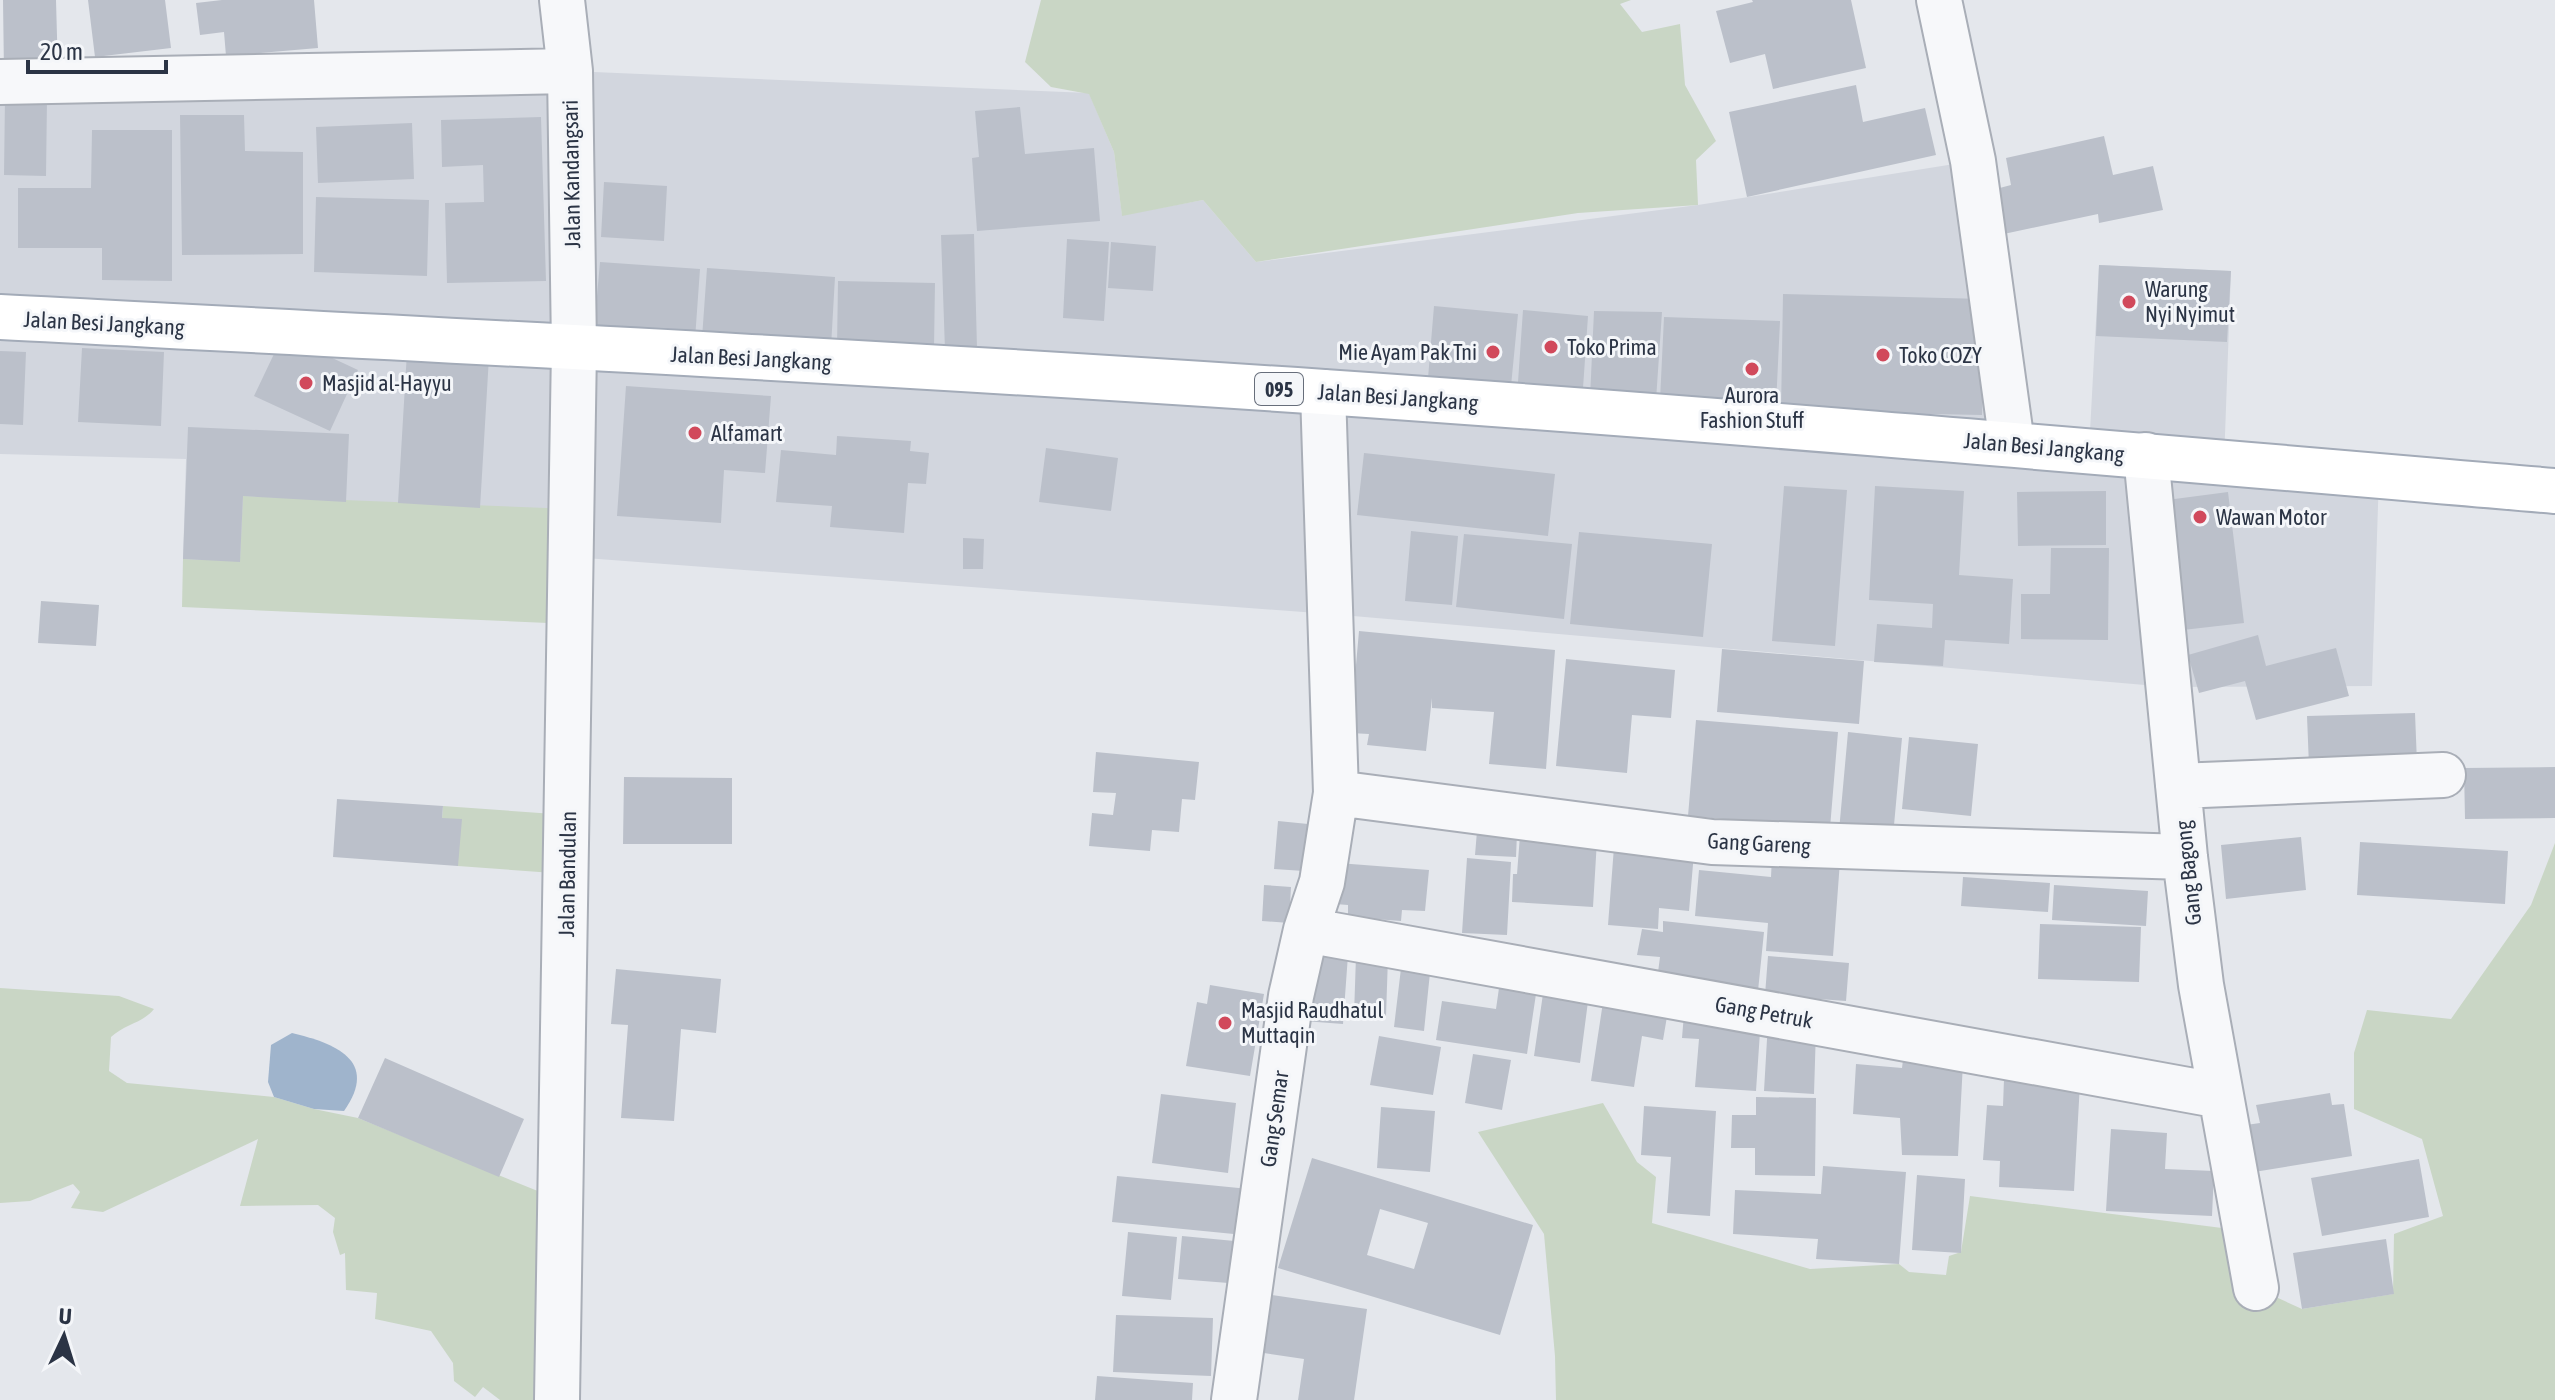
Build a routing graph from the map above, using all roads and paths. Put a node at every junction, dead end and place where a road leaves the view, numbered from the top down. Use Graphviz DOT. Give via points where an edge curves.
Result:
graph roads {
  1 [pos="562,0"];
  2 [pos="1939,0"];
  3 [pos="570,71"];
  4 [pos="0,82"];
  5 [pos="0,317"];
  6 [pos="574,348"];
  7 [pos="1323,392"];
  8 [pos="2012,444"];
  9 [pos="2146,455"];
  10 [pos="2555,491"];
  11 [pos="2443,775"];
  12 [pos="2178,786"];
  13 [pos="1336,793"];
  14 [pos="2185,857"];
  15 [pos="1306,930"];
  16 [pos="2221,1096"];
  17 [pos="2256,1288"];
  18 [pos="557,1400"];
  19 [pos="1234,1400"];
  1 -- 3 [label="street, Jalan Kandangsari"];
  2 -- 8 [label="street" via="1973,161"];
  3 -- 4 [label="street"];
  3 -- 6 [label="street, Jalan Kandangsari"];
  5 -- 6 [label="main road, Jalan Besi Jangkang / 095"];
  6 -- 7 [label="main road, Jalan Besi Jangkang / 095"];
  6 -- 18 [label="street, Jalan Bandulan"];
  7 -- 8 [label="main road, Jalan Besi Jangkang / 095"];
  7 -- 13 [label="street, Gang Semar"];
  8 -- 9 [label="main road, Jalan Besi Jangkang / 095"];
  9 -- 10 [label="main road, Jalan Besi Jangkang / 095"];
  9 -- 12 [label="street, Gang Bagong"];
  11 -- 12 [label="street"];
  12 -- 14 [label="street, Gang Bagong"];
  13 -- 14 [label="street, Gang Gareng" via="1712,842"];
  13 -- 15 [label="street, Gang Semar" via="1322,882"];
  14 -- 16 [label="street, Gang Bagong"];
  15 -- 16 [label="street, Gang Petruk"];
  15 -- 19 [label="street, Gang Semar" via="1291,996"];
  16 -- 17 [label="street, Gang Bagong"];
}
